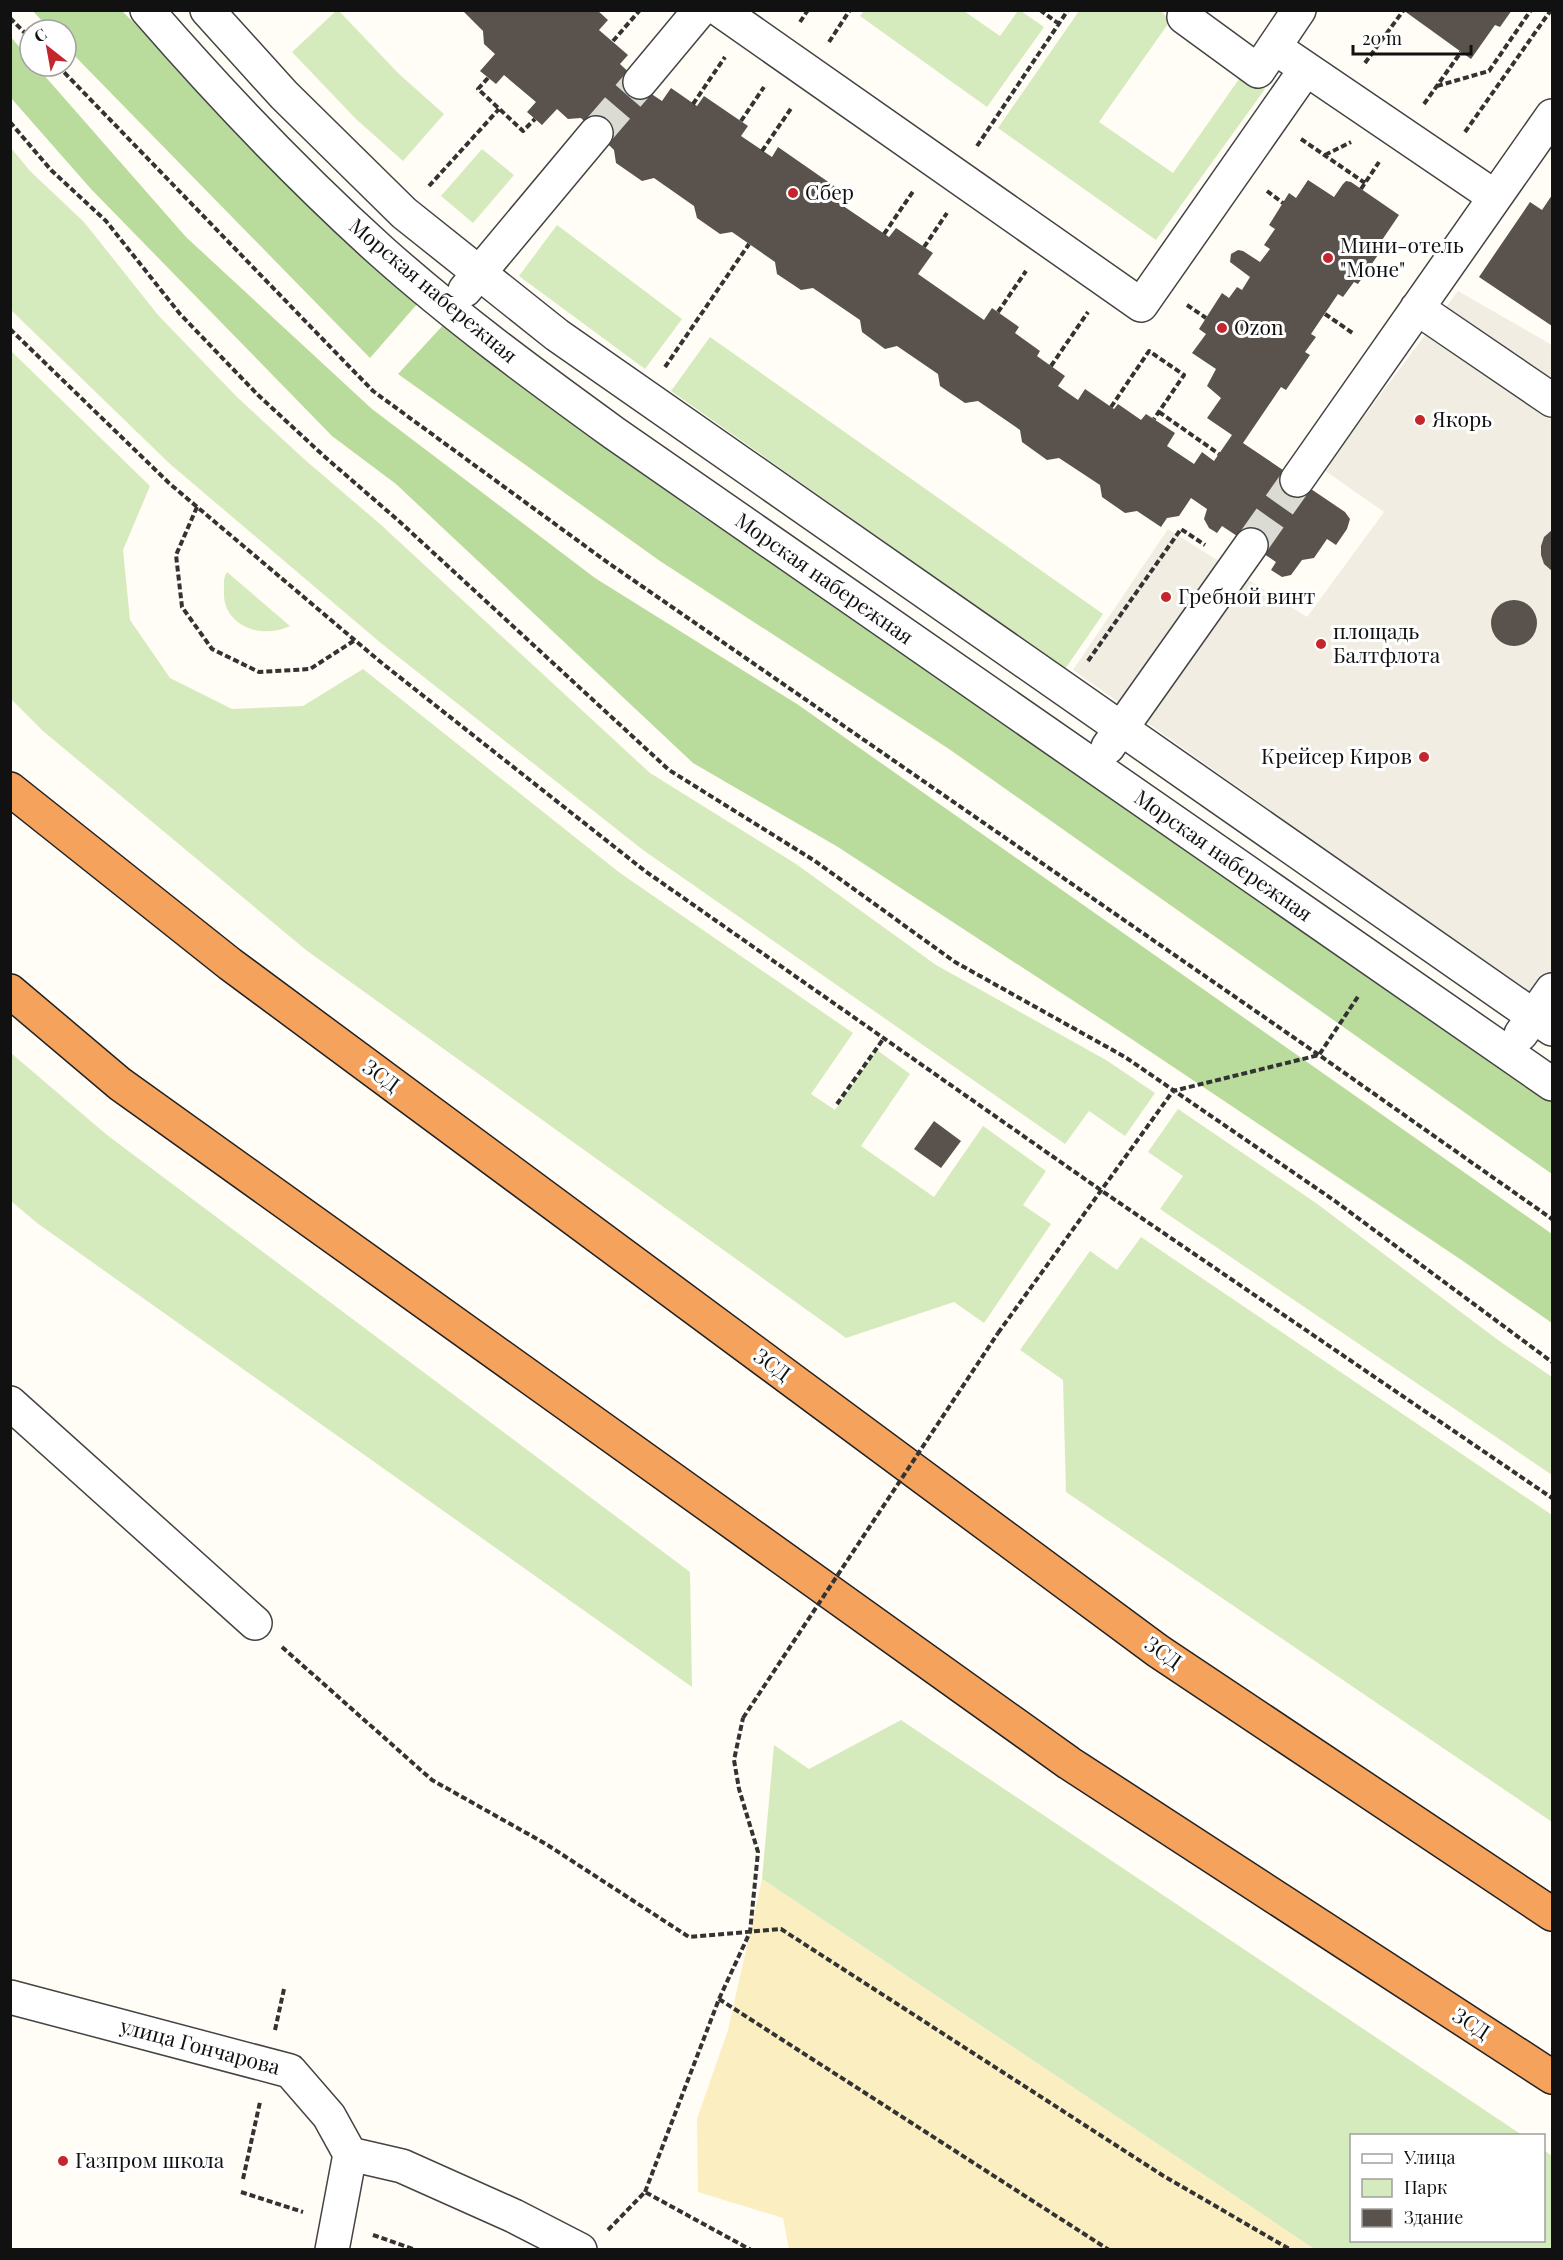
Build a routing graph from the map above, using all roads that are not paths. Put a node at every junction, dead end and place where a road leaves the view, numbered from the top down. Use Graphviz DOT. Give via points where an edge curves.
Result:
graph roads {
  1 [pos="147,10"];
  2 [pos="207,10"];
  3 [pos="700,10"];
  4 [pos="1299,10"];
  5 [pos="1184,17"];
  6 [pos="733,19"];
  7 [pos="1274,47"];
  8 [pos="1306,69"];
  9 [pos="640,82"];
  10 [pos="1552,116"];
  11 [pos="596,133"];
  12 [pos="1495,197"];
  13 [pos="478,274"];
  14 [pos="1418,308"];
  15 [pos="450,309"];
  16 [pos="1552,400"];
  17 [pos="1297,480"];
  18 [pos="1251,545"];
  19 [pos="1121,730"];
  20 [pos="1095,767"];
  21 [pos="10,789"];
  22 [pos="1552,990"];
  23 [pos="10,991"];
  24 [pos="1543,1022"];
  25 [pos="1508,1053"];
  26 [pos="1552,1084"];
  27 [pos="10,1403"];
  28 [pos="255,1623"];
  29 [pos="1552,1914"];
  30 [pos="10,1997"];
  31 [pos="1552,2076"];
  32 [pos="350,2154"];
  33 [pos="592,2241"];
  34 [pos="332,2250"];
  1 -- 15 [label="street, Морская набережная" via="276,150 382,252"];
  2 -- 13 [label="street, Морская набережная" via="284,95 404,213"];
  3 -- 9 [label="street"];
  4 -- 7 [label="street"];
  5 -- 7 [label="street" via="1258,71"];
  6 -- 8 [label="street" via="1141,305"];
  7 -- 8 [label="street"];
  8 -- 12 [label="street"];
  10 -- 12 [label="street"];
  11 -- 13 [label="street"];
  12 -- 14 [label="street"];
  13 -- 15 [label="street"];
  13 -- 19 [label="street, Морская набережная" via="644,398"];
  14 -- 16 [label="street"];
  14 -- 17 [label="street"];
  15 -- 20 [label="street, Морская набережная" via="614,433"];
  18 -- 19 [label="street"];
  19 -- 20 [label="street"];
  19 -- 24 [label="street, Морская набережная"];
  20 -- 25 [label="street, Морская набережная"];
  21 -- 29 [label="highway, ЗСД" via="230,964 1158,1651"];
  22 -- 24 [label="street"];
  23 -- 31 [label="highway, ЗСД" via="120,1084 1069,1762"];
  24 -- 25 [label="street"];
  25 -- 26 [label="street, Морская набережная"];
  27 -- 28 [label="street"];
  30 -- 32 [label="street, улица Гончарова" via="290,2071 329,2116"];
  32 -- 33 [label="street" via="402,2166 514,2216"];
  32 -- 34 [label="street"];
}
